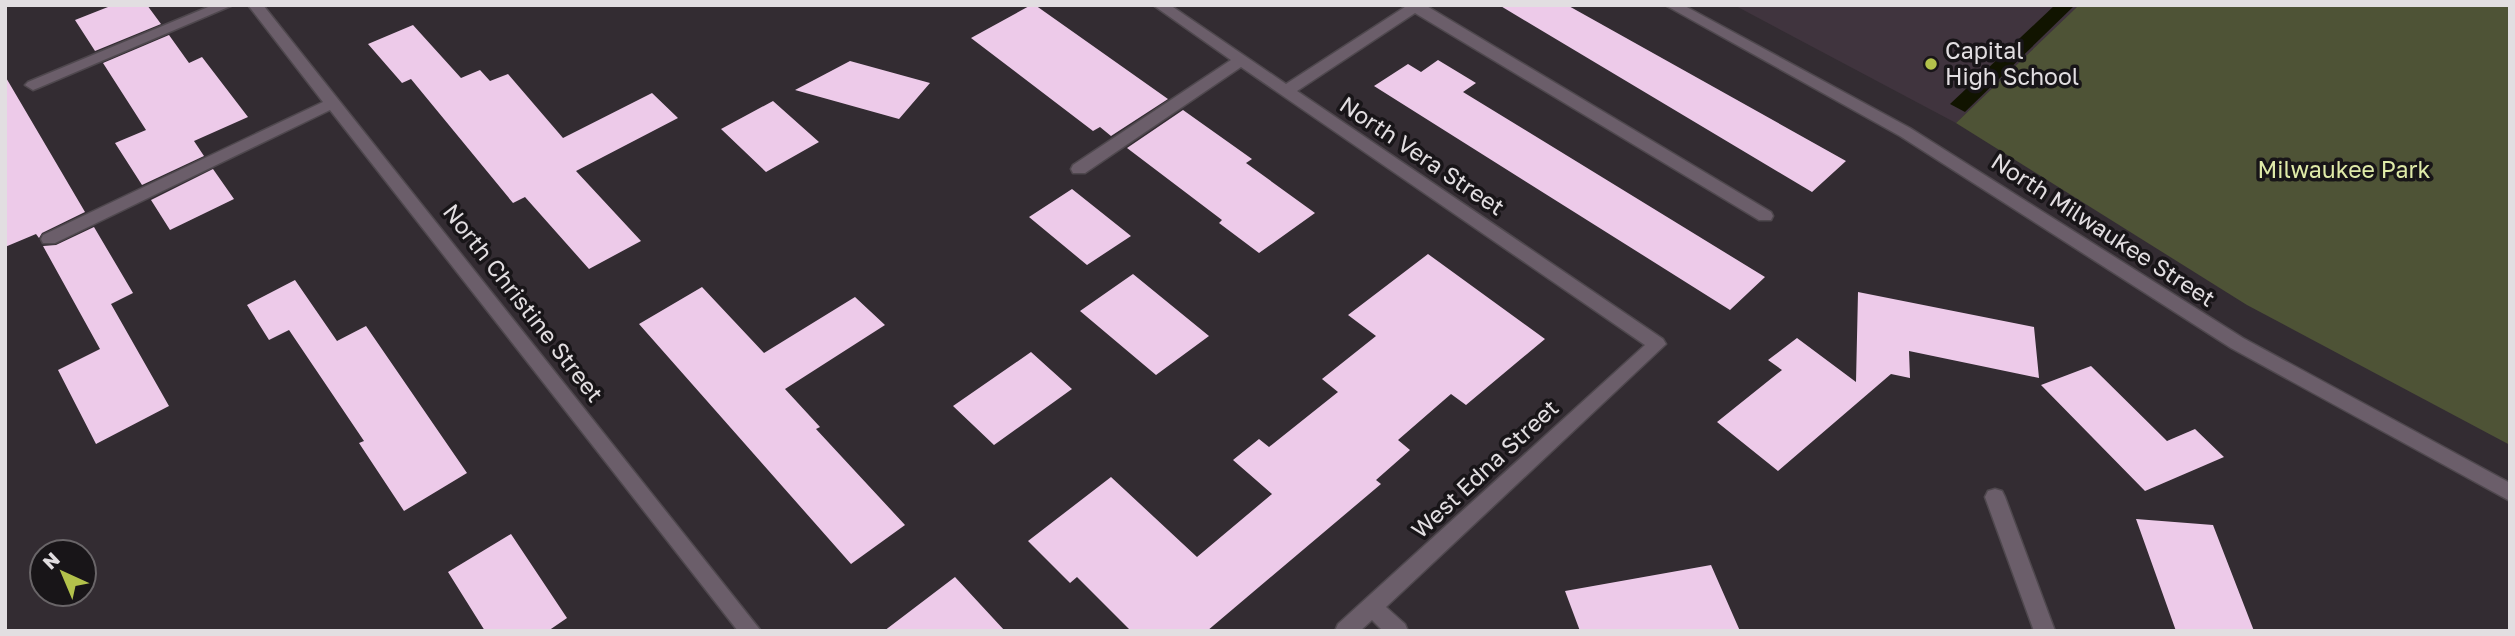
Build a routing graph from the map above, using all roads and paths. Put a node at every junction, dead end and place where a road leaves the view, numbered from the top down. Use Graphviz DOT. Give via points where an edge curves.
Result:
graph roads {
  1 [pos="226,5"];
  2 [pos="256,5"];
  3 [pos="1160,5"];
  4 [pos="1672,5"];
  5 [pos="1417,6"];
  6 [pos="1241,60"];
  7 [pos="33,85"];
  8 [pos="1286,91"];
  9 [pos="333,103"];
  10 [pos="1079,169"];
  11 [pos="1765,216"];
  12 [pos="49,239"];
  13 [pos="1657,344"];
  14 [pos="2510,493"];
  15 [pos="1995,497"];
  16 [pos="1371,607"];
  17 [pos="751,631"];
  18 [pos="1345,631"];
  19 [pos="1398,631"];
  20 [pos="2045,631"];
  1 -- 7 [label="street"];
  2 -- 9 [label="street, North Christine Street"];
  3 -- 6 [label="street, North Vera Street"];
  4 -- 14 [label="street, North Milwaukee Street" via="1905,132 2237,343"];
  5 -- 8 [label="street"];
  5 -- 11 [label="street"];
  6 -- 8 [label="street, North Vera Street"];
  6 -- 10 [label="street"];
  8 -- 13 [label="street, North Vera Street"];
  9 -- 12 [label="street"];
  9 -- 17 [label="street, North Christine Street"];
  13 -- 16 [label="street, West Edna Street"];
  15 -- 20 [label="street"];
  16 -- 18 [label="street, West Edna Street"];
  16 -- 19 [label="street"];
}
